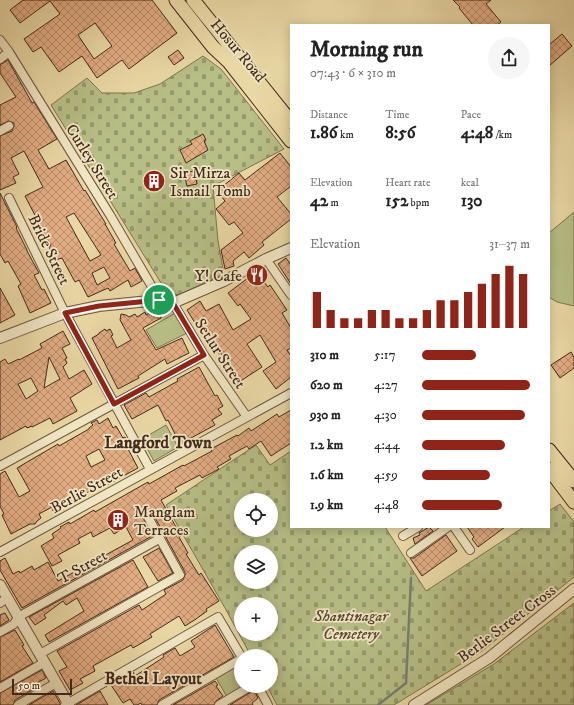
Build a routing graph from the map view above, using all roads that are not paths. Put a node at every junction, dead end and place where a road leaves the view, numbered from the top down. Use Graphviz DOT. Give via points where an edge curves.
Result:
graph roads {
  1 [pos="176,0"];
  2 [pos="193,0"];
  3 [pos="0,40"];
  4 [pos="9,52"];
  5 [pos="0,59"];
  6 [pos="290,121"];
  7 [pos="9,126"];
  8 [pos="0,132"];
  9 [pos="290,140"];
  10 [pos="9,198"];
  11 [pos="290,248"];
  12 [pos="266,259"];
  13 [pos="290,294"];
  14 [pos="159,300"];
  15 [pos="173,303"];
  16 [pos="65,313"];
  17 [pos="0,338"];
  18 [pos="204,355"];
  19 [pos="290,394"];
  20 [pos="114,404"];
  21 [pos="247,417"];
  22 [pos="550,451"];
  23 [pos="0,466"];
  24 [pos="150,469"];
  25 [pos="550,470"];
  26 [pos="574,481"];
  27 [pos="574,502"];
  28 [pos="148,517"];
  29 [pos="416,528"];
  30 [pos="447,528"];
  31 [pos="455,528"];
  32 [pos="403,536"];
  33 [pos="159,539"];
  34 [pos="470,550"];
  35 [pos="0,552"];
  36 [pos="411,553"];
  37 [pos="0,585"];
  38 [pos="574,589"];
  39 [pos="4,600"];
  40 [pos="18,617"];
  41 [pos="0,632"];
  42 [pos="236,649"];
  43 [pos="42,658"];
  44 [pos="234,661"];
  45 [pos="56,683"];
  46 [pos="0,688"];
  47 [pos="239,693"];
  48 [pos="262,693"];
  49 [pos="67,704"];
  50 [pos="18,705"];
  51 [pos="162,705"];
  52 [pos="219,705"];
  53 [pos="268,705"];
  54 [pos="414,705"];
  1 -- 9 [label="main road, Hosur Road"];
  2 -- 6 [label="main road, Hosur Road"];
  3 -- 4 [label="street, Curley Street"];
  4 -- 5 [label="street"];
  4 -- 14 [label="street, Curley Street" via="110,215"];
  7 -- 8 [label="street"];
  10 -- 16 [label="street, Bride Street"];
  11 -- 12 [label="street"];
  12 -- 13 [label="street"];
  12 -- 15 [label="street"];
  14 -- 15 [label="street"];
  14 -- 16 [label="street" via="99,306"];
  15 -- 18 [label="street, Setlur Street"];
  16 -- 17 [label="street"];
  16 -- 20 [label="street, Bride Street"];
  18 -- 20 [label="street"];
  18 -- 21 [label="street, Setlur Street"];
  19 -- 21 [label="street, Berlie Street"];
  20 -- 23 [label="street"];
  20 -- 24 [label="street, Bride Street"];
  21 -- 24 [label="street, Berlie Street"];
  22 -- 26 [label="main road"];
  24 -- 35 [label="street, Berlie Street"];
  25 -- 27 [label="main road"];
  28 -- 33 [label="street"];
  29 -- 32 [label="street"];
  30 -- 36 [label="street"];
  31 -- 34 [label="street"];
  33 -- 40 [label="street, T Street"];
  33 -- 43 [label="street" via="180,575"];
  37 -- 39 [label="street"];
  38 -- 54 [label="street, Berlie Street Cross" via="489,658"];
  39 -- 40 [label="street"];
  40 -- 41 [label="street, T Street" via="14,624"];
  40 -- 43 [label="street"];
  42 -- 49 [label="street" via="218,617"];
  43 -- 45 [label="street"];
  43 -- 46 [label="street"];
  44 -- 51 [label="street"];
  45 -- 49 [label="street"];
  45 -- 50 [label="street"];
  47 -- 52 [label="street"];
  48 -- 53 [label="street"];
}
